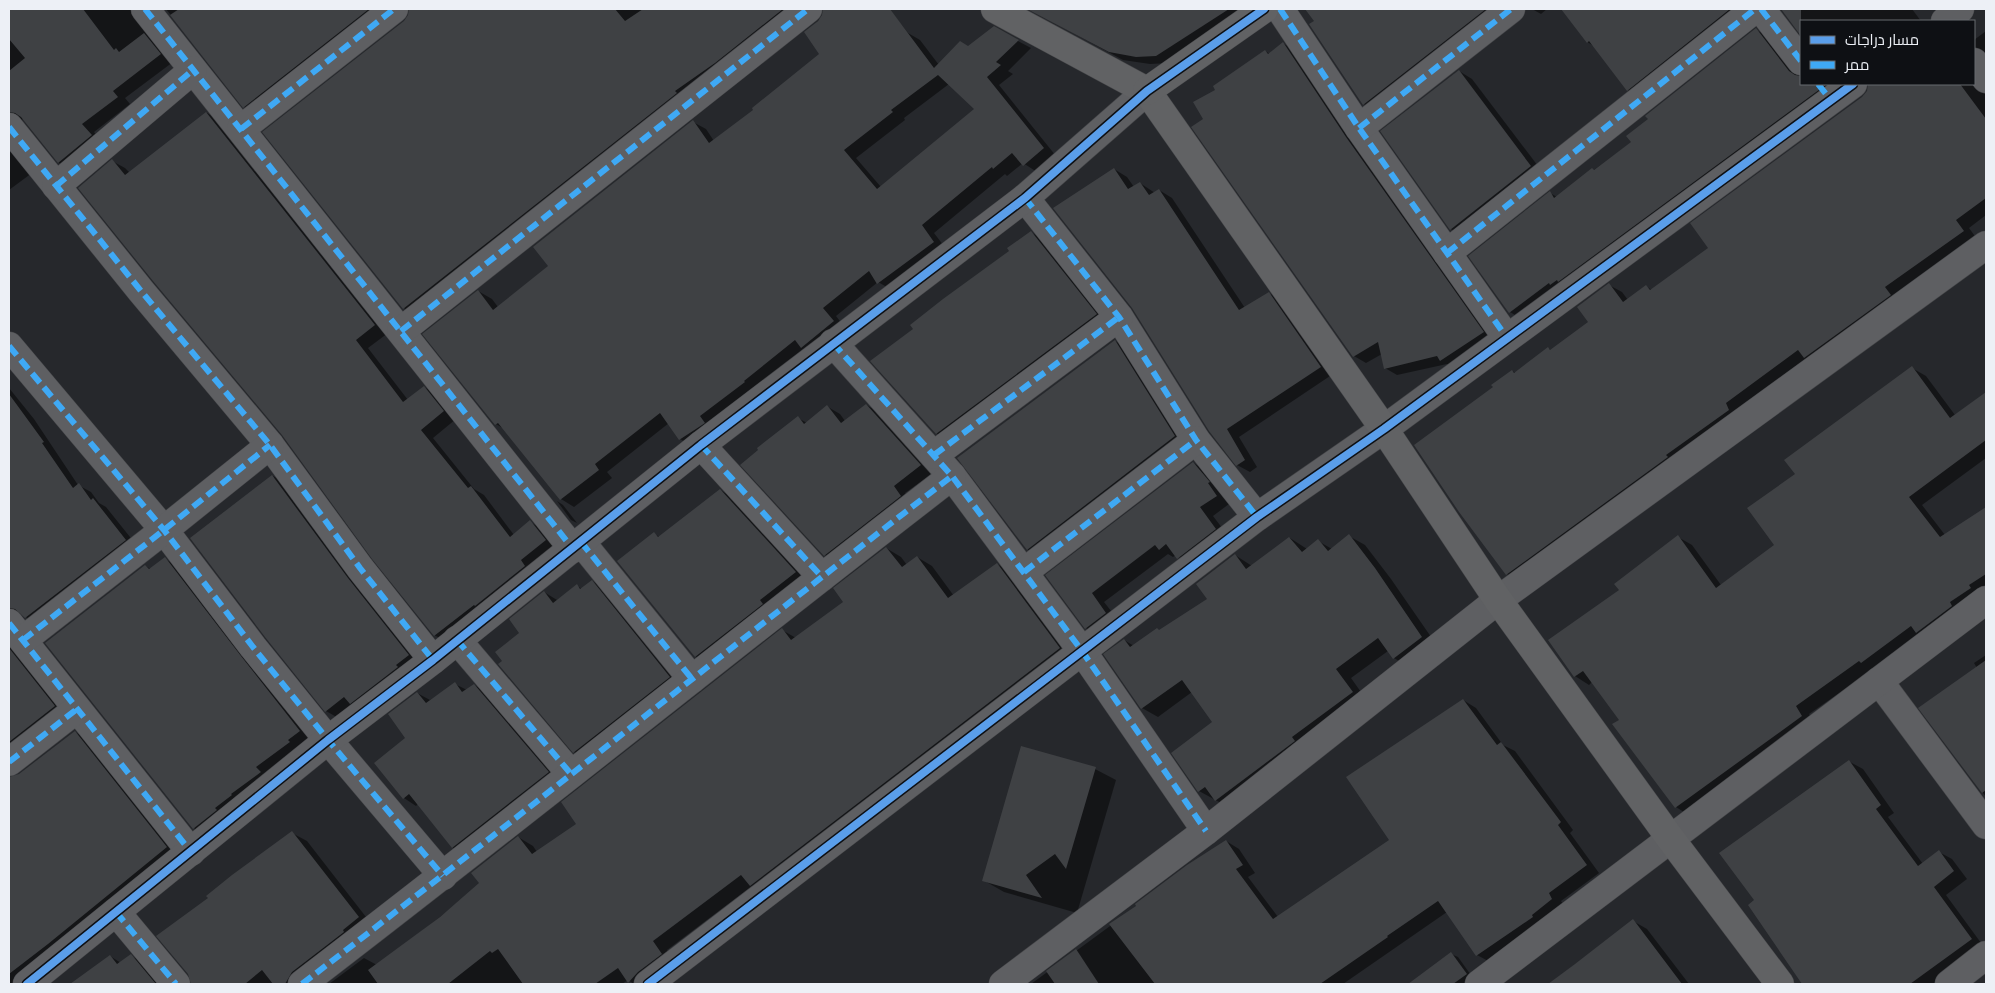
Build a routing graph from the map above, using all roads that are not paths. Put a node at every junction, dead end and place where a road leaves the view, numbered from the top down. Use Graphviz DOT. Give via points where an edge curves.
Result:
graph roads {
  1 [pos="145,9"];
  2 [pos="394,9"];
  3 [pos="808,9"];
  4 [pos="995,9"];
  5 [pos="1264,9"];
  6 [pos="1280,9"];
  7 [pos="1511,9"];
  8 [pos="1755,9"];
  9 [pos="1761,9"];
  10 [pos="1960,9"];
  11 [pos="1946,20"];
  12 [pos="1800,60"];
  13 [pos="1975,63"];
  14 [pos="194,70"];
  15 [pos="1986,79"];
  16 [pos="1849,85"];
  17 [pos="1148,90"];
  18 [pos="1824,91"];
  19 [pos="9,127"];
  20 [pos="1359,128"];
  21 [pos="241,129"];
  22 [pos="56,186"];
  23 [pos="1025,198"];
  24 [pos="1986,245"];
  25 [pos="1447,253"];
  26 [pos="1119,316"];
  27 [pos="401,331"];
  28 [pos="1507,338"];
  29 [pos="833,344"];
  30 [pos="9,346"];
  31 [pos="1384,429"];
  32 [pos="1196,440"];
  33 [pos="702,444"];
  34 [pos="270,445"];
  35 [pos="934,455"];
  36 [pos="952,476"];
  37 [pos="1258,517"];
  38 [pos="164,530"];
  39 [pos="577,545"];
  40 [pos="1024,572"];
  41 [pos="822,577"];
  42 [pos="1498,600"];
  43 [pos="1986,600"];
  44 [pos="16,631"];
  45 [pos="457,640"];
  46 [pos="1082,651"];
  47 [pos="433,660"];
  48 [pos="692,680"];
  49 [pos="1879,681"];
  50 [pos="77,708"];
  51 [pos="328,740"];
  52 [pos="9,762"];
  53 [pos="571,774"];
  54 [pos="1986,825"];
  55 [pos="1206,831"];
  56 [pos="1670,838"];
  57 [pos="191,852"];
  58 [pos="443,876"];
  59 [pos="116,912"];
  60 [pos="1986,955"];
  61 [pos="27,984"];
  62 [pos="176,984"];
  63 [pos="302,984"];
  64 [pos="648,984"];
  65 [pos="1003,984"];
  66 [pos="1479,984"];
  67 [pos="1780,984"];
  68 [pos="1949,984"];
  1 -- 14 [label="street"];
  2 -- 21 [label="street"];
  3 -- 27 [label="street"];
  4 -- 17 [label="street"];
  5 -- 17 [label="street"];
  6 -- 20 [label="street"];
  7 -- 20 [label="street"];
  8 -- 25 [label="street"];
  9 -- 12 [label="street"];
  10 -- 11 [label="street"];
  13 -- 15 [label="street"];
  14 -- 21 [label="street"];
  14 -- 22 [label="street"];
  16 -- 18 [label="street"];
  17 -- 23 [label="street"];
  17 -- 31 [label="street"];
  18 -- 28 [label="street"];
  19 -- 22 [label="street"];
  20 -- 25 [label="street"];
  21 -- 27 [label="street"];
  22 -- 34 [label="street"];
  23 -- 26 [label="street"];
  23 -- 29 [label="street"];
  24 -- 42 [label="street"];
  25 -- 28 [label="street"];
  26 -- 32 [label="street"];
  26 -- 35 [label="street"];
  27 -- 39 [label="street"];
  28 -- 31 [label="street"];
  29 -- 33 [label="street"];
  29 -- 35 [label="street"];
  30 -- 38 [label="street"];
  31 -- 37 [label="street"];
  31 -- 42 [label="street"];
  32 -- 37 [label="street"];
  32 -- 40 [label="street"];
  33 -- 39 [label="street"];
  33 -- 41 [label="street"];
  34 -- 38 [label="street"];
  34 -- 47 [label="street" via="360,568"];
  35 -- 36 [label="street"];
  36 -- 40 [label="street"];
  36 -- 41 [label="street"];
  37 -- 46 [label="street"];
  38 -- 44 [label="street"];
  38 -- 51 [label="street"];
  39 -- 45 [label="street"];
  39 -- 48 [label="street"];
  40 -- 46 [label="street"];
  41 -- 48 [label="street"];
  42 -- 55 [label="street"];
  42 -- 56 [label="street"];
  43 -- 49 [label="street"];
  44 -- 50 [label="street"];
  45 -- 47 [label="street"];
  45 -- 53 [label="street"];
  46 -- 55 [label="street"];
  46 -- 64 [label="street"];
  47 -- 51 [label="street"];
  48 -- 53 [label="street"];
  49 -- 54 [label="street"];
  49 -- 56 [label="street"];
  50 -- 52 [label="street"];
  50 -- 57 [label="street"];
  51 -- 57 [label="street"];
  51 -- 58 [label="street"];
  53 -- 58 [label="street"];
  55 -- 65 [label="street"];
  56 -- 66 [label="street"];
  56 -- 67 [label="street"];
  57 -- 59 [label="street"];
  58 -- 63 [label="street"];
  59 -- 61 [label="street"];
  59 -- 62 [label="street"];
  60 -- 68 [label="street"];
}
